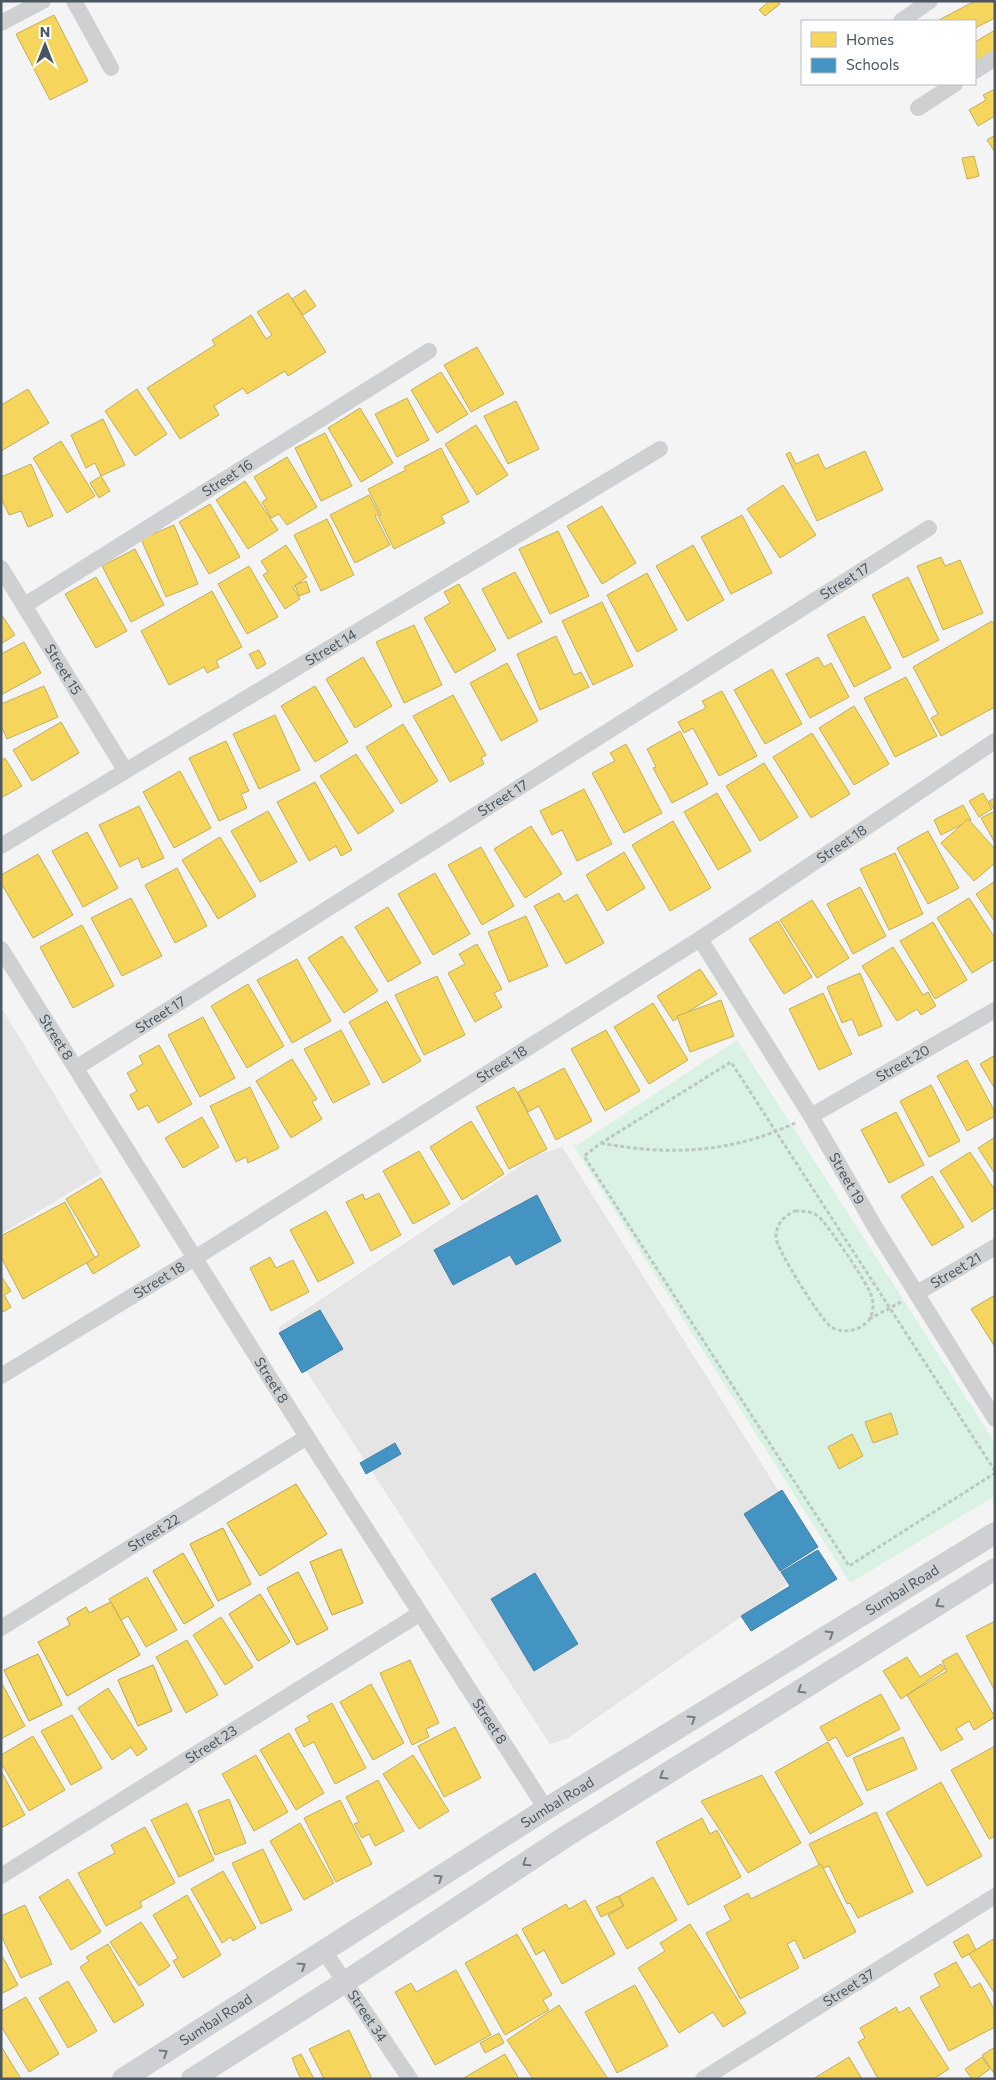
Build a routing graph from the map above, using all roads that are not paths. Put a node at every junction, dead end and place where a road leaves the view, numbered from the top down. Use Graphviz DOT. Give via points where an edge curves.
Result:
graph roads {
  1 [pos="43,1"];
  2 [pos="74,1"];
  3 [pos="930,1"];
  4 [pos="902,20"];
  5 [pos="1,23"];
  6 [pos="995,58"];
  7 [pos="111,68"];
  8 [pos="976,70"];
  9 [pos="953,85"];
  10 [pos="918,108"];
  11 [pos="429,351"];
  12 [pos="660,449"];
  13 [pos="929,528"];
  14 [pos="1,568"];
  15 [pos="25,605"];
  16 [pos="995,741"];
  17 [pos="125,770"];
  18 [pos="1,846"];
  19 [pos="700,939"];
  20 [pos="1,949"];
  21 [pos="995,1010"];
  22 [pos="76,1068"];
  23 [pos="811,1116"];
  24 [pos="995,1247"];
  25 [pos="195,1258"];
  26 [pos="917,1293"];
  27 [pos="1,1376"];
  28 [pos="995,1420"];
  29 [pos="307,1437"];
  30 [pos="995,1533"];
  31 [pos="952,1560"];
  32 [pos="995,1569"];
  33 [pos="968,1585"];
  34 [pos="419,1614"];
  35 [pos="1,1628"];
  36 [pos="546,1809"];
  37 [pos="1,1876"];
  38 [pos="995,1896"];
  39 [pos="324,1951"];
  40 [pos="345,1982"];
  41 [pos="123,2079"];
  42 [pos="192,2079"];
  43 [pos="410,2079"];
  44 [pos="703,2079"];
  1 -- 5 [label="street"];
  2 -- 7 [label="street"];
  3 -- 4 [label="street"];
  6 -- 8 [label="street"];
  9 -- 10 [label="street"];
  11 -- 15 [label="street, Street 16"];
  12 -- 17 [label="street, Street 14"];
  13 -- 22 [label="street, Street 17"];
  14 -- 15 [label="street, Street 15"];
  15 -- 17 [label="street, Street 15"];
  16 -- 19 [label="street, Street 18"];
  17 -- 18 [label="street, Street 14"];
  19 -- 23 [label="street, Street 19"];
  19 -- 25 [label="street, Street 18"];
  20 -- 22 [label="street, Street 8"];
  21 -- 23 [label="street, Street 20"];
  22 -- 25 [label="street, Street 8"];
  23 -- 26 [label="street, Street 19"];
  24 -- 26 [label="street, Street 21"];
  25 -- 27 [label="street, Street 18"];
  25 -- 29 [label="street, Street 8"];
  26 -- 28 [label="street, Street 19"];
  29 -- 34 [label="street, Street 8"];
  29 -- 35 [label="street, Street 22"];
  30 -- 31 [label="street, Sumbal Road"];
  31 -- 33 [label="street"];
  36 -- 31 [label="street, Sumbal Road, one-way"];
  32 -- 33 [label="street"];
  33 -- 40 [label="street, one-way" via="565,1837"];
  34 -- 36 [label="street, Street 8"];
  34 -- 37 [label="street, Street 23"];
  39 -- 36 [label="street, Sumbal Road, one-way"];
  38 -- 44 [label="street, Street 37"];
  39 -- 40 [label="street, Street 34"];
  41 -- 39 [label="street, Sumbal Road, one-way"];
  40 -- 42 [label="street"];
  40 -- 43 [label="street, Street 34"];
}
